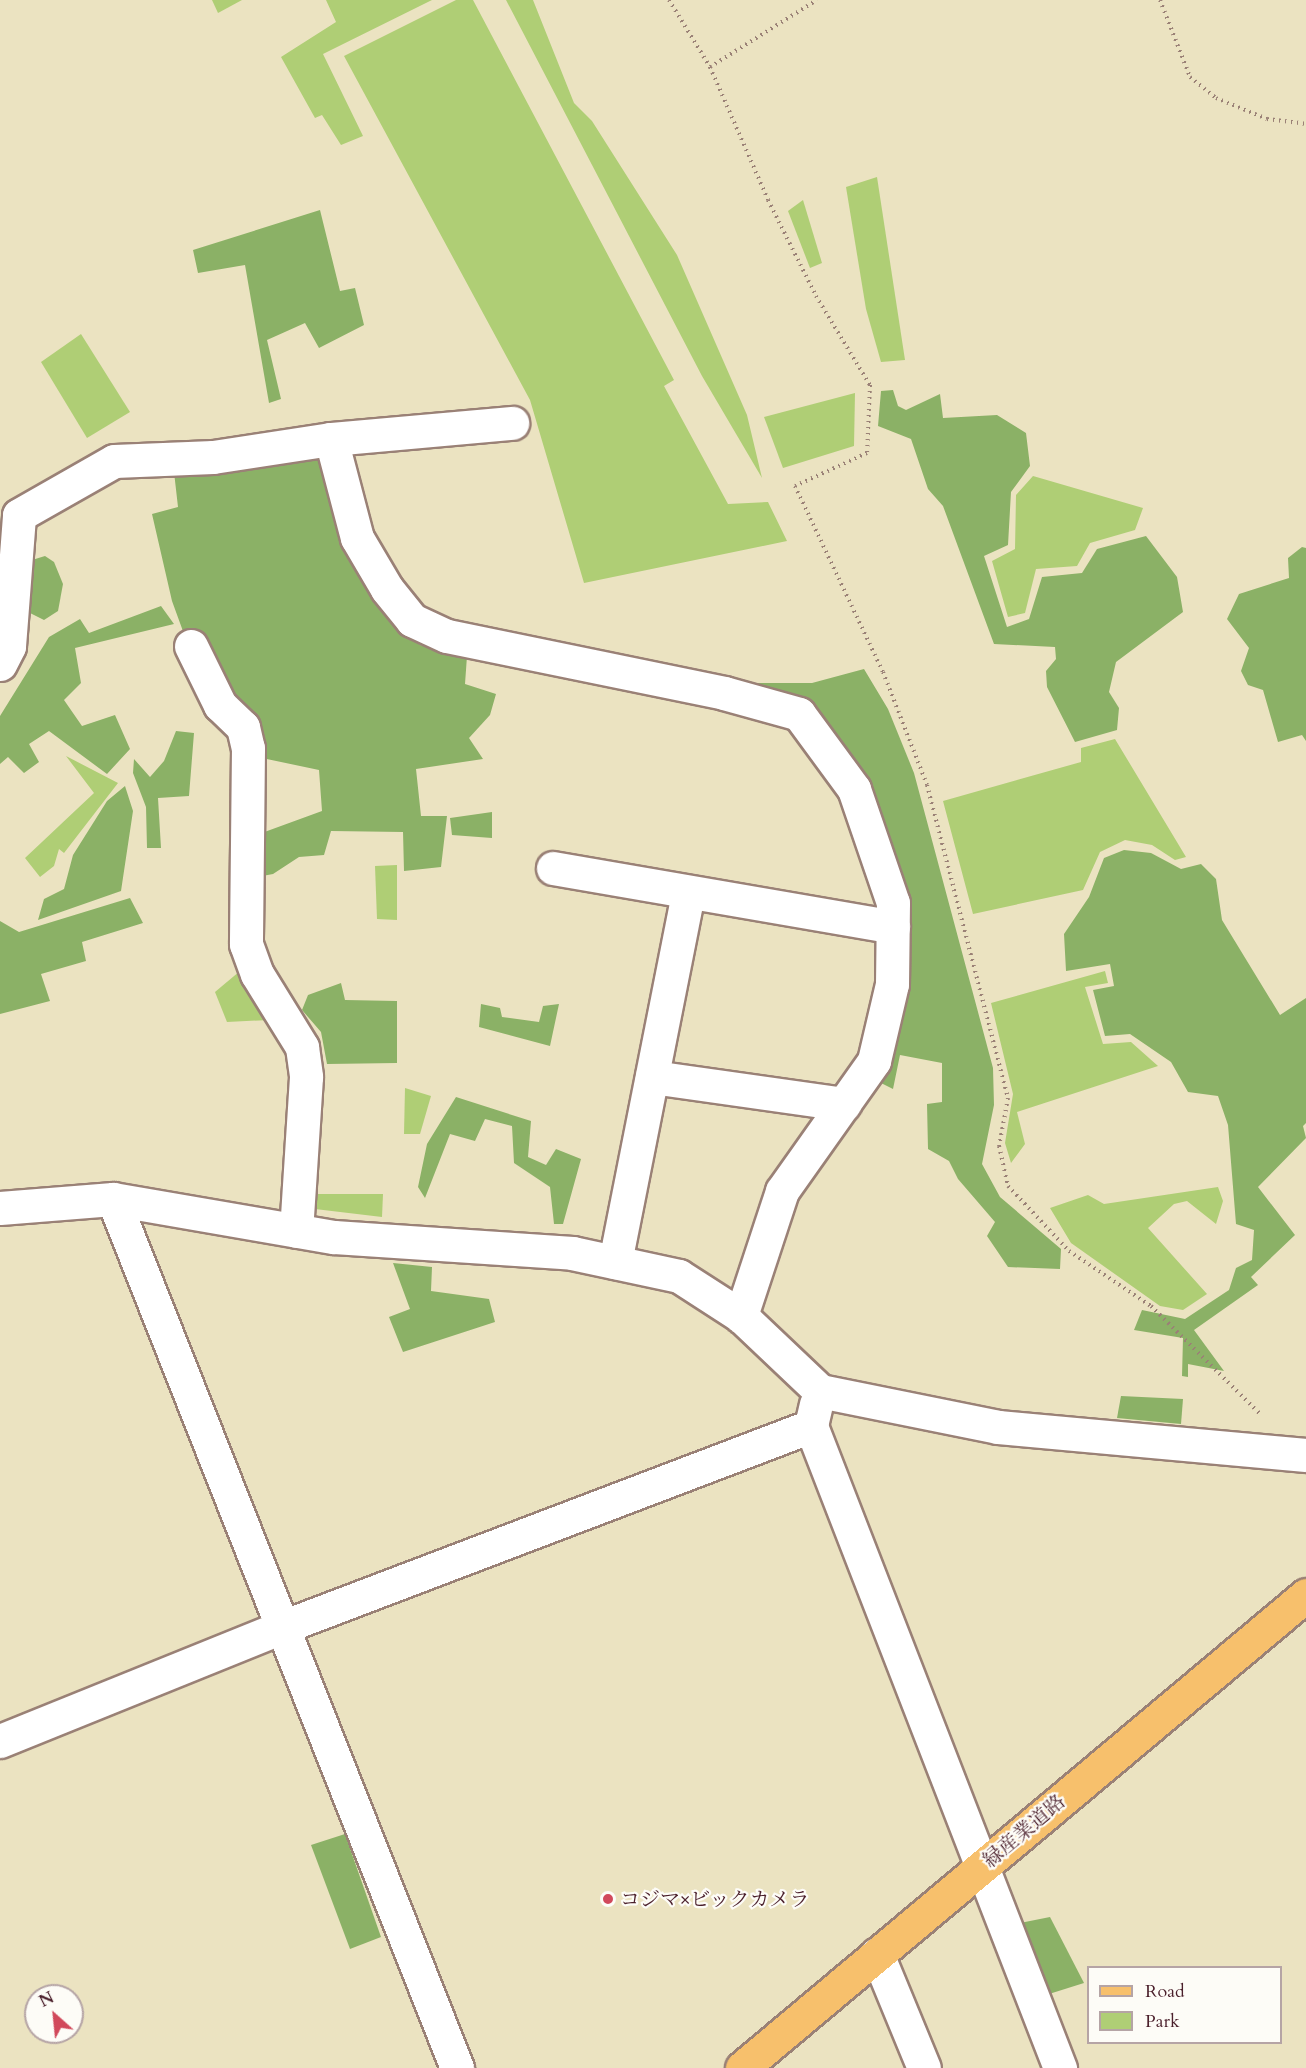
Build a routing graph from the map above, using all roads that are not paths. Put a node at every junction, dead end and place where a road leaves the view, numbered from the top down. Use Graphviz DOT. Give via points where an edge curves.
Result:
graph roads {
  1 [pos="512,423"];
  2 [pos="330,439"];
  3 [pos="10,507"];
  4 [pos="191,646"];
  5 [pos="0,664"];
  6 [pos="553,868"];
  7 [pos="688,892"];
  8 [pos="893,927"];
  9 [pos="652,1077"];
  10 [pos="844,1104"];
  11 [pos="113,1199"];
  12 [pos="0,1208"];
  13 [pos="296,1231"];
  14 [pos="615,1262"];
  15 [pos="741,1316"];
  16 [pos="820,1390"];
  17 [pos="811,1426"];
  18 [pos="1303,1454"];
  19 [pos="1306,1595"];
  20 [pos="285,1626"];
  21 [pos="0,1741"];
  22 [pos="983,1865"];
  23 [pos="877,1954"];
  24 [pos="458,2068"];
  25 [pos="742,2068"];
  26 [pos="924,2068"];
  27 [pos="1059,2068"];
  1 -- 2 [label="street"];
  2 -- 3 [label="street" via="213,457 114,461"];
  2 -- 8 [label="street" via="357,538 387,589 412,620 447,636 724,693 799,714 854,789 893,903"];
  3 -- 5 [label="street" via="9,646"];
  4 -- 13 [label="street" via="220,705 243,727 249,748 246,944 257,974 302,1047 306,1077"];
  6 -- 7 [label="street"];
  7 -- 8 [label="street"];
  7 -- 9 [label="street"];
  8 -- 10 [label="street" via="892,984 874,1061"];
  9 -- 10 [label="street"];
  9 -- 14 [label="street"];
  10 -- 15 [label="street" via="782,1191"];
  11 -- 12 [label="street"];
  11 -- 13 [label="street"];
  11 -- 20 [label="street"];
  13 -- 14 [label="street" via="572,1253"];
  14 -- 15 [label="street" via="680,1276"];
  15 -- 16 [label="street"];
  16 -- 17 [label="street"];
  16 -- 18 [label="street" via="998,1427"];
  17 -- 20 [label="street"];
  17 -- 22 [label="street"];
  19 -- 22 [label="main road, 緑産業道路"];
  20 -- 21 [label="street"];
  20 -- 24 [label="street"];
  22 -- 23 [label="main road, 緑産業道路"];
  22 -- 27 [label="street"];
  23 -- 25 [label="main road, 緑産業道路"];
  23 -- 26 [label="street"];
}
